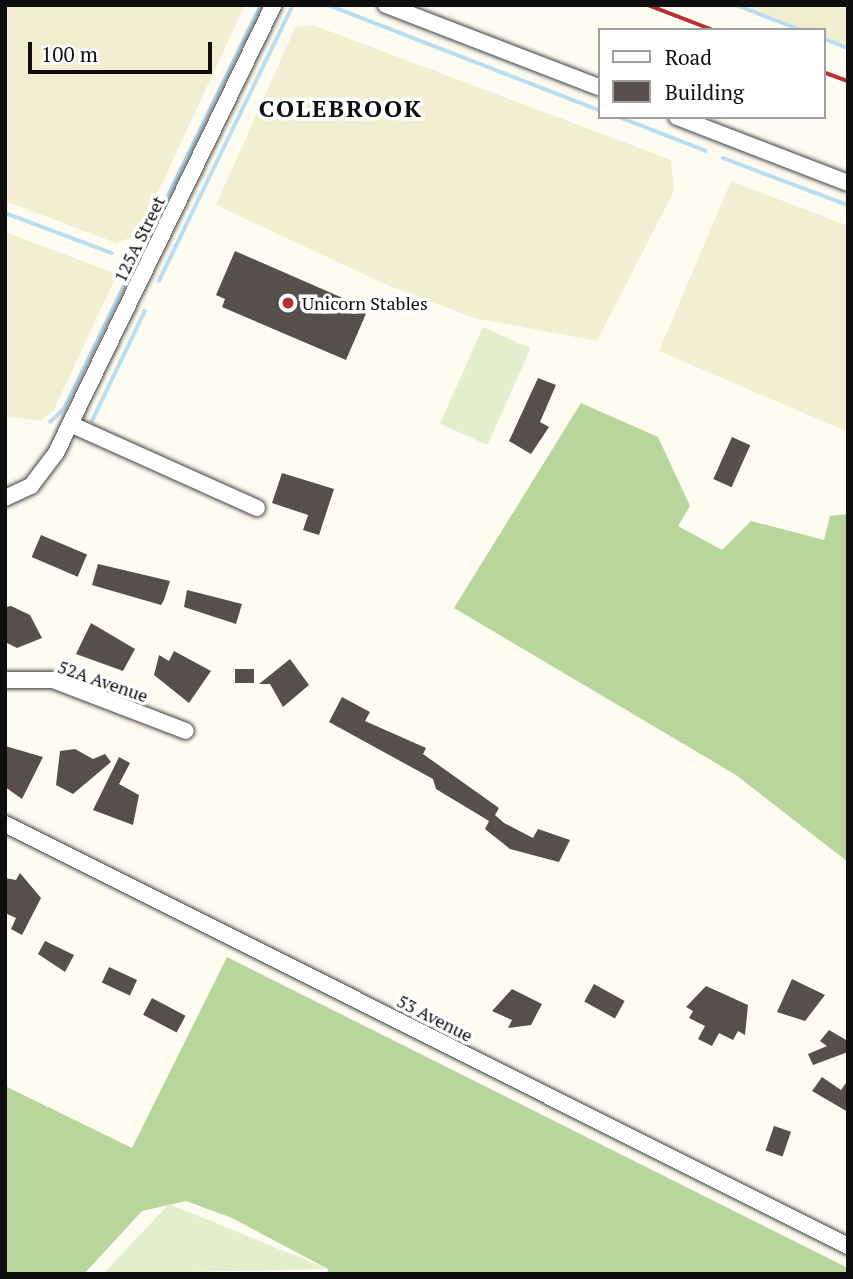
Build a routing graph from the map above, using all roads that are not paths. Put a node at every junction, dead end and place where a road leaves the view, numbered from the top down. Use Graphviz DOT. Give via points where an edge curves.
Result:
graph roads {
  1 [pos="274,5"];
  2 [pos="386,5"];
  3 [pos="598,88"];
  4 [pos="682,119"];
  5 [pos="848,183"];
  6 [pos="70,424"];
  7 [pos="5,499"];
  8 [pos="257,508"];
  9 [pos="5,681"];
  10 [pos="186,731"];
  11 [pos="5,824"];
  12 [pos="848,1247"];
  1 -- 6 [label="street, 125A Street"];
  2 -- 3 [label="street"];
  4 -- 5 [label="street"];
  6 -- 7 [label="street, 125A Street" via="31,486"];
  6 -- 8 [label="street"];
  9 -- 10 [label="street, 52A Avenue" via="53,680"];
  11 -- 12 [label="street, 53 Avenue"];
}
